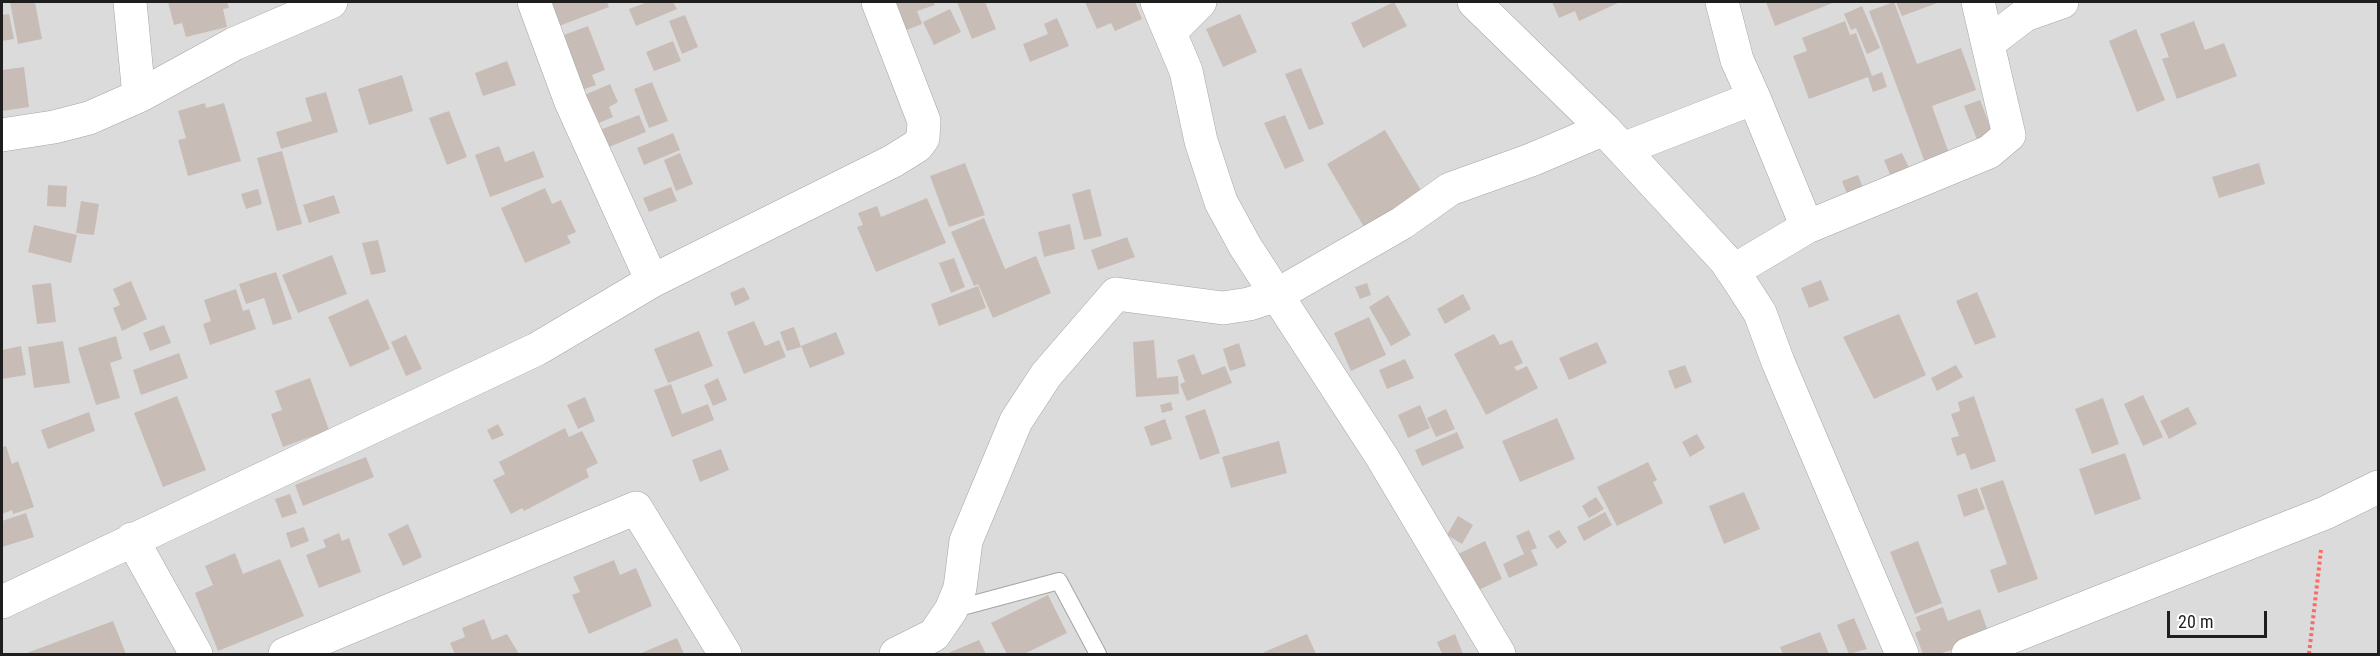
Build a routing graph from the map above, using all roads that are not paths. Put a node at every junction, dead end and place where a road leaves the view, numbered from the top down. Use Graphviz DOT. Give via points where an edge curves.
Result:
graph roads {
  1 [pos="130,2"];
  2 [pos="331,2"];
  3 [pos="534,2"];
  4 [pos="878,2"];
  5 [pos="1157,2"];
  6 [pos="1200,2"];
  7 [pos="1474,2"];
  8 [pos="1722,2"];
  9 [pos="1977,2"];
  10 [pos="2062,2"];
  11 [pos="1170,32"];
  12 [pos="1988,43"];
  13 [pos="139,96"];
  14 [pos="1754,98"];
  15 [pos="2,135"];
  16 [pos="1613,139"];
  17 [pos="1807,227"];
  18 [pos="1733,271"];
  19 [pos="651,281"];
  20 [pos="1277,295"];
  21 [pos="2379,487"];
  22 [pos="132,539"];
  23 [pos="2,602"];
  24 [pos="951,610"];
  25 [pos="196,654"];
  26 [pos="285,654"];
  27 [pos="725,654"];
  28 [pos="896,654"];
  29 [pos="1098,654"];
  30 [pos="1498,654"];
  31 [pos="1902,654"];
  32 [pos="1968,654"];
  1 -- 13 [label="street"];
  2 -- 13 [label="street" via="234,44"];
  3 -- 19 [label="street" via="571,102"];
  4 -- 19 [label="street" via="924,121 923,138 917,146"];
  5 -- 11 [label="street"];
  6 -- 11 [label="street"];
  7 -- 16 [label="street"];
  8 -- 14 [label="street" via="1737,60"];
  9 -- 12 [label="street"];
  10 -- 12 [label="street" via="2025,15"];
  11 -- 20 [label="street" via="1186,71 1201,141 1221,202"];
  12 -- 17 [label="street" via="2009,135 1989,152"];
  13 -- 15 [label="street" via="88,118"];
  14 -- 16 [label="street"];
  14 -- 17 [label="street"];
  16 -- 18 [label="street"];
  16 -- 20 [label="street" via="1531,160 1450,189 1402,223"];
  17 -- 18 [label="street"];
  18 -- 31 [label="street" via="1760,313"];
  19 -- 22 [label="street" via="537,349"];
  20 -- 24 [label="street" via="1223,308 1116,294 1046,375 1016,421 966,542 960,588"];
  20 -- 30 [label="street" via="1382,457"];
  21 -- 32 [label="street" via="2325,513"];
  22 -- 23 [label="street"];
  22 -- 25 [label="street"];
  24 -- 28 [label="street" via="934,635"];
  24 -- 29 [label="lane" via="1059,581"];
  26 -- 27 [label="street" via="636,508"];
}
